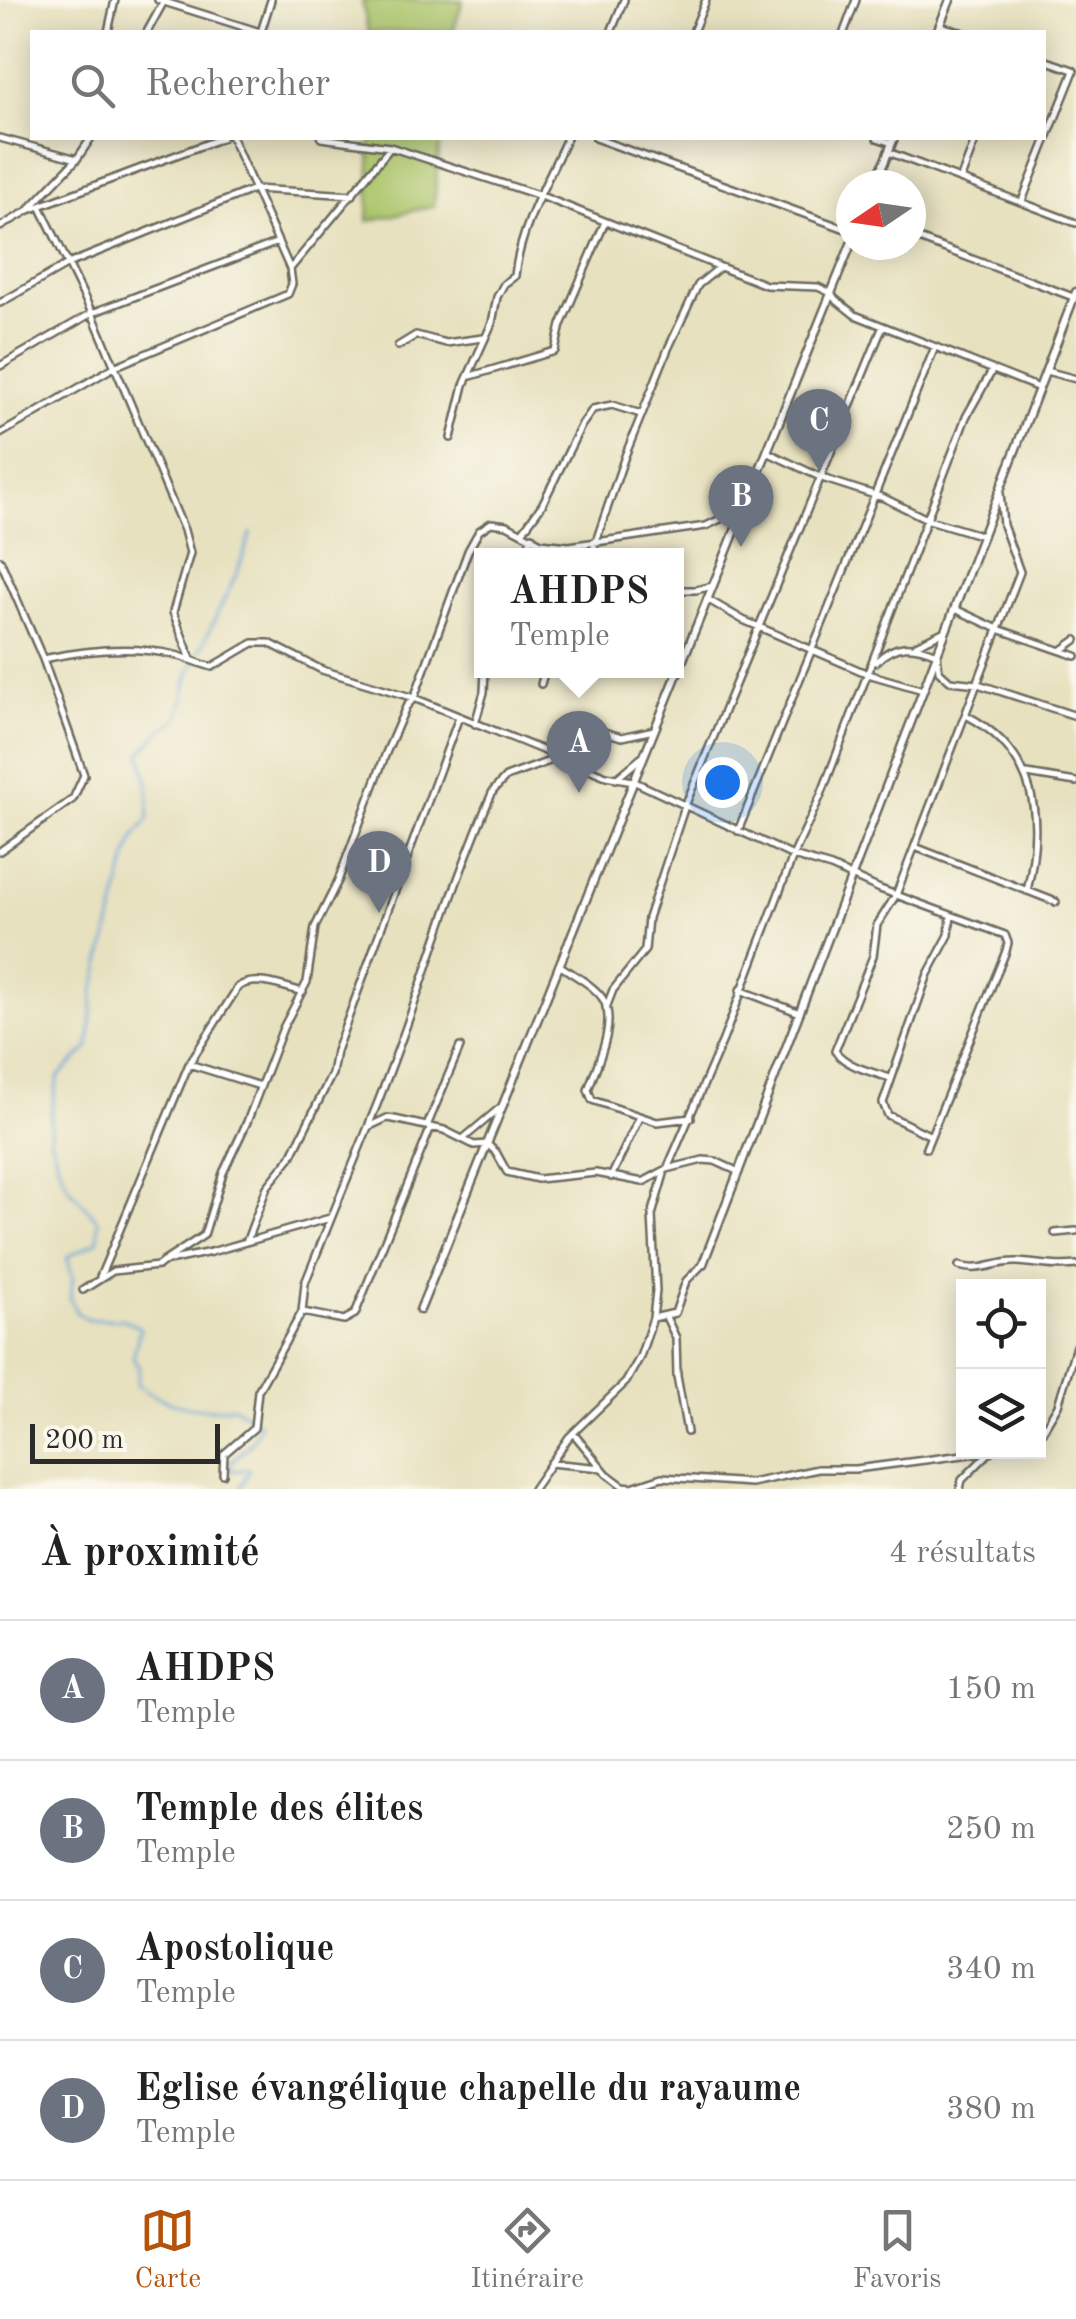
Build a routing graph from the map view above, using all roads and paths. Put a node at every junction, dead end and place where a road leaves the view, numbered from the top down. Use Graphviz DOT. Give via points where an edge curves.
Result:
graph roads {
  1 [pos="115,0"];
  2 [pos="271,0"];
  3 [pos="624,0"];
  4 [pos="706,0"];
  5 [pos="856,0"];
  6 [pos="950,0"];
  7 [pos="162,1"];
  8 [pos="938,29"];
  9 [pos="109,30"];
  10 [pos="147,30"];
  11 [pos="254,30"];
  12 [pos="261,30"];
  13 [pos="611,30"];
  14 [pos="694,30"];
  15 [pos="845,30"];
  16 [pos="1046,61"];
  17 [pos="1075,71"];
  18 [pos="0,138"];
  19 [pos="88,140"];
  20 [pos="217,140"];
  21 [pos="233,140"];
  22 [pos="336,140"];
  23 [pos="566,140"];
  24 [pos="601,140"];
  25 [pos="893,140"];
  26 [pos="975,140"];
  27 [pos="390,147"];
  28 [pos="888,152"];
  29 [pos="77,159"];
  30 [pos="881,170"];
  31 [pos="962,178"];
  32 [pos="254,189"];
  33 [pos="352,194"];
  34 [pos="541,196"];
  35 [pos="1022,202"];
  36 [pos="40,206"];
  37 [pos="29,210"];
  38 [pos="604,222"];
  39 [pos="1076,223"];
  40 [pos="836,225"];
  41 [pos="0,227"];
  42 [pos="926,241"];
  43 [pos="278,242"];
  44 [pos="844,260"];
  45 [pos="68,264"];
  46 [pos="720,268"];
  47 [pos="290,269"];
  48 [pos="831,293"];
  49 [pos="1075,296"];
  50 [pos="0,302"];
  51 [pos="92,313"];
  52 [pos="883,326"];
  53 [pos="483,338"];
  54 [pos="924,342"];
  55 [pos="398,346"];
  56 [pos="935,347"];
  57 [pos="929,360"];
  58 [pos="0,366"];
  59 [pos="114,367"];
  60 [pos="992,371"];
  61 [pos="1046,371"];
  62 [pos="469,377"];
  63 [pos="1076,379"];
  64 [pos="1040,388"];
  65 [pos="641,414"];
  66 [pos="0,434"];
  67 [pos="451,438"];
  68 [pos="767,452"];
  69 [pos="822,478"];
  70 [pos="1000,490"];
  71 [pos="873,494"];
  72 [pos="744,508"];
  73 [pos="991,513"];
  74 [pos="928,520"];
  75 [pos="1003,525"];
  76 [pos="522,532"];
  77 [pos="532,536"];
  78 [pos="983,536"];
  79 [pos="597,540"];
  80 [pos="557,546"];
  81 [pos="528,548"];
  82 [pos="561,548"];
  83 [pos="594,548"];
  84 [pos="0,560"];
  85 [pos="713,586"];
  86 [pos="684,590"];
  87 [pos="707,599"];
  88 [pos="954,609"];
  89 [pos="761,628"];
  90 [pos="998,629"];
  91 [pos="946,630"];
  92 [pos="1076,640"];
  93 [pos="916,645"];
  94 [pos="811,650"];
  95 [pos="1062,651"];
  96 [pos="937,654"];
  97 [pos="684,656"];
  98 [pos="1076,656"];
  99 [pos="191,659"];
  100 [pos="43,660"];
  101 [pos="870,671"];
  102 [pos="483,678"];
  103 [pos="543,678"];
  104 [pos="675,678"];
  105 [pos="541,684"];
  106 [pos="978,684"];
  107 [pos="924,690"];
  108 [pos="414,698"];
  109 [pos="966,715"];
  110 [pos="1076,716"];
  111 [pos="460,717"];
  112 [pos="476,724"];
  113 [pos="654,730"];
  114 [pos="608,734"];
  115 [pos="644,756"];
  116 [pos="559,757"];
  117 [pos="1027,774"];
  118 [pos="616,779"];
  119 [pos="634,781"];
  120 [pos="1076,782"];
  121 [pos="685,806"];
  122 [pos="738,831"];
  123 [pos="916,847"];
  124 [pos="0,851"];
  125 [pos="793,856"];
  126 [pos="852,876"];
  127 [pos="1027,891"];
  128 [pos="896,895"];
  129 [pos="1056,902"];
  130 [pos="951,915"];
  131 [pos="560,964"];
  132 [pos="740,990"];
  133 [pos="303,992"];
  134 [pos="606,1008"];
  135 [pos="800,1012"];
  136 [pos="460,1047"];
  137 [pos="190,1064"];
  138 [pos="890,1078"];
  139 [pos="260,1086"];
  140 [pos="502,1105"];
  141 [pos="639,1118"];
  142 [pos="690,1118"];
  143 [pos="429,1126"];
  144 [pos="368,1127"];
  145 [pos="931,1136"];
  146 [pos="464,1138"];
  147 [pos="486,1144"];
  148 [pos="926,1148"];
  149 [pos="666,1171"];
  150 [pos="738,1172"];
  151 [pos="610,1176"];
  152 [pos="330,1218"];
  153 [pos="1076,1231"];
  154 [pos="1055,1232"];
  155 [pos="247,1240"];
  156 [pos="163,1262"];
  157 [pos="703,1264"];
  158 [pos="1076,1265"];
  159 [pos="959,1266"];
  160 [pos="100,1277"];
  161 [pos="83,1290"];
  162 [pos="420,1310"];
  163 [pos="302,1312"];
  164 [pos="666,1317"];
  165 [pos="653,1318"];
  166 [pos="1076,1346"];
  167 [pos="1046,1425"];
  168 [pos="686,1432"];
  169 [pos="574,1433"];
  170 [pos="956,1456"];
  171 [pos="982,1459"];
  172 [pos="550,1463"];
  173 [pos="602,1468"];
  174 [pos="223,1474"];
  175 [pos="533,1489"];
  176 [pos="960,1489"];
  1 -- 9 [label="street"];
  2 -- 12 [label="street"];
  3 -- 13 [label="street"];
  4 -- 14 [label="street"];
  5 -- 15 [label="street"];
  6 -- 8 [label="street"];
  7 -- 10 [label="street"];
  7 -- 11 [label="street"];
  16 -- 17 [label="street"];
  17 -- 35 [label="street"];
  18 -- 29 [label="street"];
  19 -- 29 [label="street"];
  20 -- 36 [label="street"];
  21 -- 32 [label="street"];
  22 -- 27 [label="street"];
  23 -- 34 [label="street"];
  24 -- 40 [label="street"];
  25 -- 28 [label="street"];
  26 -- 31 [label="street"];
  27 -- 33 [label="street"];
  27 -- 34 [label="street"];
  28 -- 30 [label="street"];
  28 -- 31 [label="street"];
  29 -- 37 [label="street"];
  31 -- 35 [label="street"];
  32 -- 33 [label="street"];
  32 -- 43 [label="street"];
  32 -- 45 [label="street"];
  33 -- 47 [label="street"];
  34 -- 38 [label="street"];
  34 -- 53 [label="street" via="515,276 501,288"];
  35 -- 39 [label="street"];
  36 -- 37 [label="street"];
  36 -- 45 [label="street"];
  37 -- 41 [label="street"];
  38 -- 46 [label="street"];
  38 -- 62 [label="street" via="555,351"];
  42 -- 49 [label="street"];
  43 -- 47 [label="street"];
  43 -- 51 [label="street"];
  44 -- 48 [label="street"];
  45 -- 50 [label="street"];
  45 -- 51 [label="street"];
  46 -- 48 [label="street" via="766,285"];
  46 -- 65 [label="street" via="698,285"];
  47 -- 59 [label="street" via="290,291 280,299"];
  48 -- 52 [label="street" via="855,315"];
  48 -- 68 [label="street"];
  49 -- 61 [label="street"];
  51 -- 58 [label="street"];
  51 -- 59 [label="street"];
  52 -- 54 [label="street"];
  52 -- 69 [label="street"];
  53 -- 55 [label="street" via="452,344 416,335"];
  53 -- 62 [label="street"];
  54 -- 56 [label="street"];
  54 -- 57 [label="street"];
  56 -- 57 [label="street"];
  56 -- 60 [label="street"];
  57 -- 71 [label="street"];
  59 -- 66 [label="street"];
  59 -- 99 [label="street" via="188,545 173,612"];
  60 -- 64 [label="street"];
  60 -- 74 [label="street" via="966,417"];
  61 -- 63 [label="street"];
  61 -- 64 [label="street"];
  62 -- 67 [label="street"];
  64 -- 70 [label="street"];
  65 -- 76 [label="street" via="612,405 593,410"];
  65 -- 79 [label="street"];
  68 -- 69 [label="street"];
  68 -- 72 [label="street"];
  69 -- 71 [label="street"];
  69 -- 89 [label="street"];
  70 -- 73 [label="street"];
  70 -- 75 [label="street"];
  71 -- 74 [label="street"];
  71 -- 94 [label="street"];
  72 -- 79 [label="street" via="706,526"];
  72 -- 85 [label="street"];
  73 -- 75 [label="street"];
  73 -- 78 [label="street"];
  74 -- 78 [label="street"];
  74 -- 101 [label="street"];
  75 -- 90 [label="street" via="1020,572"];
  76 -- 77 [label="street"];
  76 -- 108 [label="street" via="491,522 480,531"];
  77 -- 80 [label="street"];
  77 -- 81 [label="street"];
  78 -- 88 [label="street"];
  79 -- 80 [label="street"];
  79 -- 83 [label="street"];
  80 -- 82 [label="street"];
  84 -- 100 [label="street"];
  85 -- 86 [label="street"];
  85 -- 87 [label="street"];
  87 -- 89 [label="street"];
  87 -- 97 [label="street"];
  88 -- 90 [label="street"];
  88 -- 91 [label="street"];
  89 -- 94 [label="street"];
  89 -- 121 [label="street"];
  90 -- 95 [label="street"];
  90 -- 106 [label="street"];
  91 -- 93 [label="street"];
  91 -- 96 [label="street"];
  92 -- 95 [label="street"];
  93 -- 96 [label="street"];
  93 -- 101 [label="street" via="881,656"];
  94 -- 101 [label="street"];
  94 -- 122 [label="street"];
  95 -- 98 [label="street"];
  96 -- 106 [label="street" via="938,671 946,678"];
  96 -- 107 [label="street"];
  99 -- 100 [label="street" via="113,650"];
  99 -- 108 [label="street" via="220,666 261,641 322,670"];
  100 -- 124 [label="street" via="83,783 73,799"];
  101 -- 107 [label="street"];
  101 -- 125 [label="street"];
  102 -- 112 [label="street"];
  103 -- 105 [label="street"];
  104 -- 113 [label="street"];
  106 -- 109 [label="street"];
  106 -- 110 [label="street"];
  107 -- 126 [label="street"];
  108 -- 111 [label="street"];
  108 -- 133 [label="street" via="315,926"];
  109 -- 117 [label="street" via="1000,738"];
  109 -- 123 [label="street"];
  111 -- 112 [label="street"];
  111 -- 155 [label="street" via="332,1074 291,1157 267,1188"];
  112 -- 116 [label="street"];
  113 -- 114 [label="street"];
  113 -- 115 [label="street"];
  114 -- 116 [label="street"];
  114 -- 116 [label="street" via="579,729"];
  115 -- 118 [label="street"];
  115 -- 119 [label="street"];
  116 -- 118 [label="street"];
  116 -- 144 [label="street" via="506,777 492,792"];
  117 -- 120 [label="street"];
  117 -- 127 [label="street" via="1034,826"];
  118 -- 119 [label="street"];
  119 -- 121 [label="street"];
  119 -- 131 [label="street"];
  121 -- 122 [label="street"];
  121 -- 134 [label="street" via="648,918 645,950"];
  122 -- 125 [label="street"];
  123 -- 127 [label="street"];
  123 -- 128 [label="street"];
  125 -- 126 [label="street"];
  125 -- 132 [label="street"];
  126 -- 128 [label="street"];
  126 -- 135 [label="street"];
  127 -- 129 [label="street"];
  128 -- 130 [label="street"];
  128 -- 138 [label="street" via="877,925 873,956 836,1051"];
  130 -- 138 [label="street" via="949,935"];
  130 -- 145 [label="street" via="1006,934 1008,943"];
  131 -- 134 [label="street" via="600,995"];
  131 -- 140 [label="street"];
  132 -- 135 [label="street"];
  132 -- 142 [label="street"];
  133 -- 137 [label="street" via="243,982"];
  133 -- 139 [label="street"];
  134 -- 141 [label="street" via="604,1047 588,1094"];
  135 -- 150 [label="street"];
  136 -- 143 [label="street"];
  137 -- 139 [label="street"];
  137 -- 160 [label="street"];
  138 -- 145 [label="street" via="883,1104 888,1115"];
  139 -- 156 [label="street" via="204,1235"];
  140 -- 146 [label="street"];
  140 -- 147 [label="street"];
  141 -- 142 [label="street"];
  141 -- 151 [label="street"];
  142 -- 149 [label="street"];
  143 -- 144 [label="street" via="387,1118"];
  143 -- 146 [label="street"];
  143 -- 163 [label="street" via="355,1314 344,1320"];
  144 -- 152 [label="street"];
  145 -- 148 [label="street"];
  146 -- 147 [label="street"];
  147 -- 151 [label="street" via="513,1176"];
  147 -- 162 [label="street"];
  149 -- 150 [label="street" via="703,1160"];
  149 -- 151 [label="street" via="643,1182"];
  149 -- 165 [label="street" via="652,1215"];
  150 -- 157 [label="street"];
  152 -- 155 [label="street"];
  152 -- 163 [label="street" via="305,1283"];
  153 -- 154 [label="street"];
  155 -- 156 [label="street"];
  156 -- 160 [label="street"];
  157 -- 164 [label="street" via="684,1286 679,1309"];
  158 -- 159 [label="street" via="1018,1262 976,1271"];
  160 -- 161 [label="street"];
  163 -- 174 [label="street" via="258,1392 254,1428 224,1454"];
  164 -- 165 [label="street"];
  164 -- 168 [label="street" via="676,1338"];
  165 -- 169 [label="street" via="626,1382"];
  166 -- 167 [label="street"];
  169 -- 172 [label="street"];
  169 -- 173 [label="street"];
  170 -- 173 [label="street" via="818,1469 751,1483 662,1477 632,1488"];
  171 -- 176 [label="street"];
  172 -- 173 [label="street"];
  172 -- 175 [label="street"];
}
